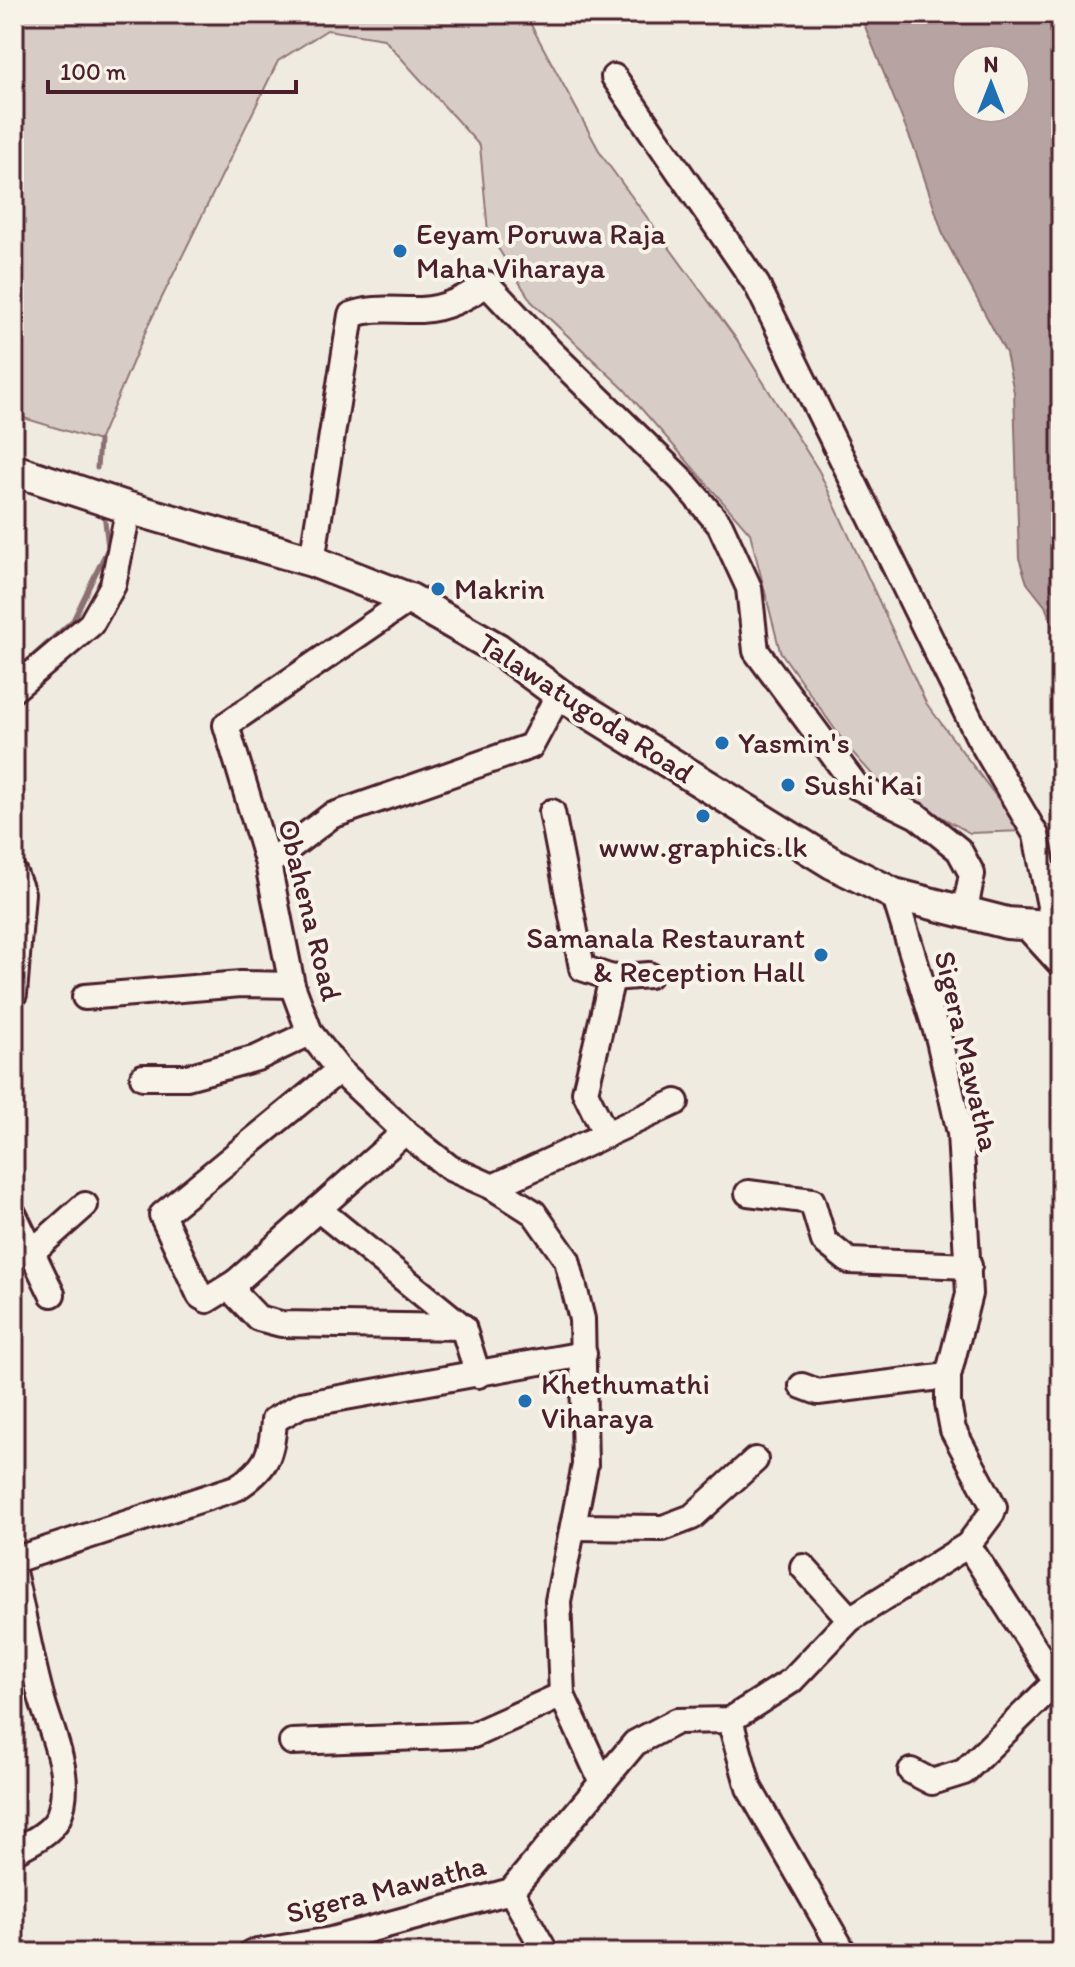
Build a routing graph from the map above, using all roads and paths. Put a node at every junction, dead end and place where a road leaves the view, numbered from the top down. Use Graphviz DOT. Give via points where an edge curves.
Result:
graph roads {
  1 [pos="614,77"];
  2 [pos="14,470"];
  3 [pos="129,508"];
  4 [pos="312,561"];
  5 [pos="410,599"];
  6 [pos="14,689"];
  7 [pos="559,694"];
  8 [pos="552,812"];
  9 [pos="268,864"];
  10 [pos="14,873"];
  11 [pos="894,894"];
  12 [pos="965,910"];
  13 [pos="1050,916"];
  14 [pos="1061,960"];
  15 [pos="649,975"];
  16 [pos="612,978"];
  17 [pos="292,985"];
  18 [pos="14,994"];
  19 [pos="85,997"];
  20 [pos="310,1033"];
  21 [pos="339,1070"];
  22 [pos="143,1077"];
  23 [pos="676,1102"];
  24 [pos="405,1132"];
  25 [pos="606,1135"];
  26 [pos="493,1187"];
  27 [pos="748,1193"];
  28 [pos="85,1205"];
  29 [pos="318,1209"];
  30 [pos="14,1215"];
  31 [pos="32,1252"];
  32 [pos="969,1266"];
  33 [pos="236,1282"];
  34 [pos="52,1294"];
  35 [pos="463,1327"];
  36 [pos="584,1354"];
  37 [pos="478,1375"];
  38 [pos="948,1376"];
  39 [pos="802,1386"];
  40 [pos="755,1460"];
  41 [pos="573,1527"];
  42 [pos="968,1545"];
  43 [pos="14,1560"];
  44 [pos="803,1567"];
  45 [pos="14,1576"];
  46 [pos="850,1619"];
  47 [pos="1058,1682"];
  48 [pos="562,1695"];
  49 [pos="730,1720"];
  50 [pos="292,1742"];
  51 [pos="911,1771"];
  52 [pos="601,1780"];
  53 [pos="14,1851"];
  54 [pos="511,1891"];
  55 [pos="332,1946"];
  56 [pos="254,1953"];
  57 [pos="546,1953"];
  58 [pos="844,1953"];
  1 -- 13 [label="street" via="757,285 971,723 1036,835"];
  2 -- 3 [label="main road, Talawatugoda Road"];
  3 -- 4 [label="main road, Talawatugoda Road"];
  3 -- 6 [label="street" via="113,585 91,624"];
  4 -- 5 [label="main road, Talawatugoda Road"];
  4 -- 12 [label="street" via="351,315 369,308 424,310 463,300 487,284 720,525 749,588 756,651 856,786 917,816 959,850 972,874"];
  5 -- 7 [label="main road, Talawatugoda Road" via="498,649"];
  5 -- 9 [label="street, Obahena Road" via="226,725"];
  7 -- 9 [label="street" via="531,746 331,816"];
  7 -- 11 [label="main road, Talawatugoda Road" via="832,863"];
  8 -- 16 [label="street" via="582,968"];
  9 -- 17 [label="street, Obahena Road"];
  10 -- 18 [label="street" via="22,893"];
  11 -- 12 [label="main road, Talawatugoda Road"];
  11 -- 32 [label="street, Sigera Mawatha" via="939,1040 960,1133"];
  12 -- 13 [label="main road, Talawatugoda Road" via="1007,923"];
  13 -- 14 [label="main road"];
  15 -- 16 [label="street"];
  16 -- 25 [label="street" via="585,1092"];
  17 -- 19 [label="street"];
  17 -- 20 [label="street, Obahena Road"];
  20 -- 21 [label="street, Obahena Road"];
  20 -- 22 [label="street" via="257,1058 187,1077"];
  21 -- 24 [label="street, Obahena Road"];
  21 -- 33 [label="street" via="162,1215 200,1296 207,1300"];
  23 -- 25 [label="street"];
  24 -- 26 [label="street, Obahena Road" via="450,1168"];
  24 -- 29 [label="street"];
  25 -- 26 [label="street"];
  26 -- 36 [label="street, Obahena Road" via="534,1213 567,1260 582,1319"];
  27 -- 32 [label="street" via="812,1201 824,1241 849,1261"];
  28 -- 31 [label="street"];
  29 -- 33 [label="street"];
  29 -- 35 [label="street"];
  30 -- 31 [label="street"];
  31 -- 34 [label="street"];
  32 -- 38 [label="street, Sigera Mawatha" via="969,1294"];
  33 -- 35 [label="street" via="236,1295 258,1318 281,1324"];
  35 -- 37 [label="street"];
  36 -- 37 [label="street"];
  36 -- 41 [label="street, Obahena Road" via="585,1465"];
  37 -- 43 [label="street" via="301,1405 274,1420 273,1444 261,1472 236,1488"];
  38 -- 39 [label="street" via="818,1392"];
  38 -- 42 [label="street, Sigera Mawatha" via="953,1430 994,1507"];
  40 -- 41 [label="street" via="692,1517 663,1528"];
  41 -- 48 [label="street, Obahena Road" via="558,1601"];
  42 -- 46 [label="street, Sigera Mawatha"];
  42 -- 47 [label="street"];
  44 -- 46 [label="street"];
  45 -- 53 [label="street" via="43,1703 59,1746 64,1788 57,1820"];
  46 -- 49 [label="street, Sigera Mawatha" via="791,1681"];
  47 -- 51 [label="street" via="964,1772 932,1782"];
  48 -- 50 [label="street" via="473,1735"];
  48 -- 52 [label="street, Obahena Road"];
  49 -- 52 [label="street, Sigera Mawatha" via="677,1721 635,1743"];
  49 -- 58 [label="street" via="749,1788"];
  52 -- 54 [label="street, Sigera Mawatha"];
  54 -- 55 [label="street, Sigera Mawatha"];
  54 -- 57 [label="street"];
  55 -- 56 [label="street, Sigera Mawatha"];
}
